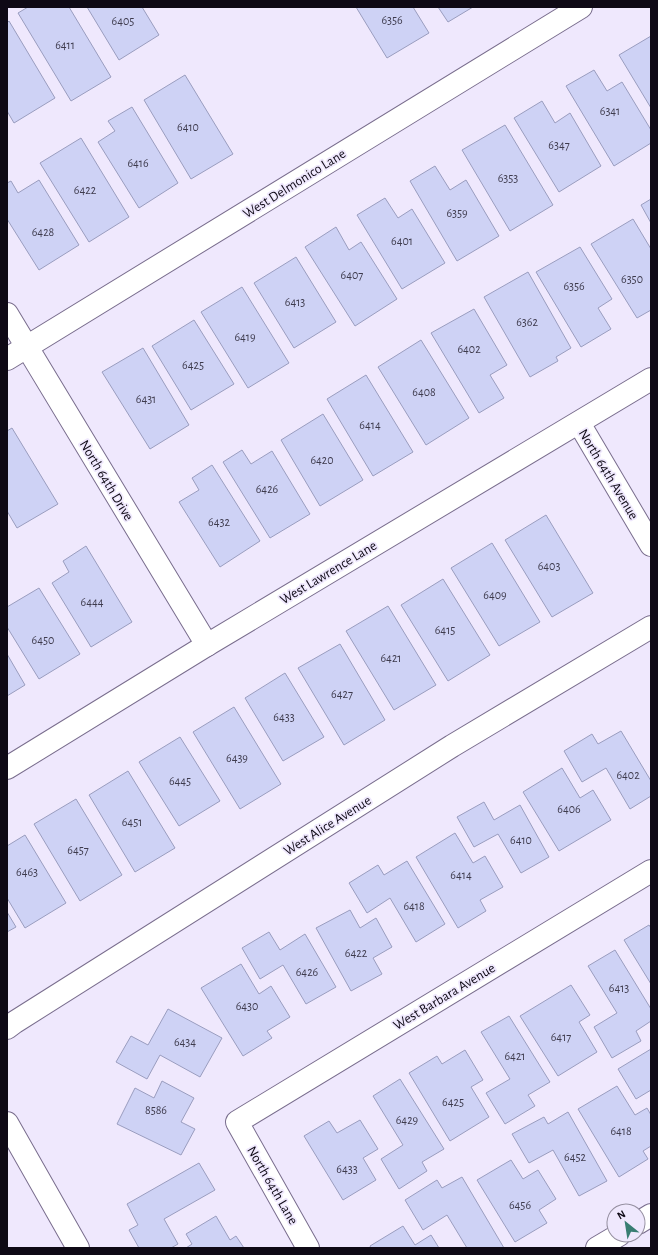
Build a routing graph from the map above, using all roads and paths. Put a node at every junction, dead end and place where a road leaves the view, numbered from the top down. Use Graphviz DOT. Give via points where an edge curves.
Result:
graph roads {
  1 [pos="581,7"];
  2 [pos="7,314"];
  3 [pos="27,347"];
  4 [pos="7,359"];
  5 [pos="651,379"];
  6 [pos="579,423"];
  7 [pos="651,545"];
  8 [pos="651,627"];
  9 [pos="207,645"];
  10 [pos="7,768"];
  11 [pos="651,871"];
  12 [pos="7,1028"];
  13 [pos="237,1122"];
  14 [pos="7,1123"];
  15 [pos="606,1243"];
  16 [pos="78,1248"];
  17 [pos="308,1248"];
  18 [pos="597,1248"];
  1 -- 3 [label="street, West Delmonico Lane"];
  2 -- 3 [label="street, North 64th Drive"];
  3 -- 4 [label="street, West Delmonico Lane"];
  3 -- 9 [label="street, North 64th Drive"];
  5 -- 6 [label="street, West Lawrence Lane"];
  6 -- 7 [label="street, North 64th Avenue"];
  6 -- 9 [label="street, West Lawrence Lane"];
  8 -- 12 [label="street, West Alice Avenue" via="452,746"];
  9 -- 10 [label="street, West Lawrence Lane"];
  11 -- 13 [label="street, West Barbara Avenue"];
  13 -- 17 [label="street, North 64th Lane"];
  14 -- 16 [label="street"];
  15 -- 18 [label="street"];
}
